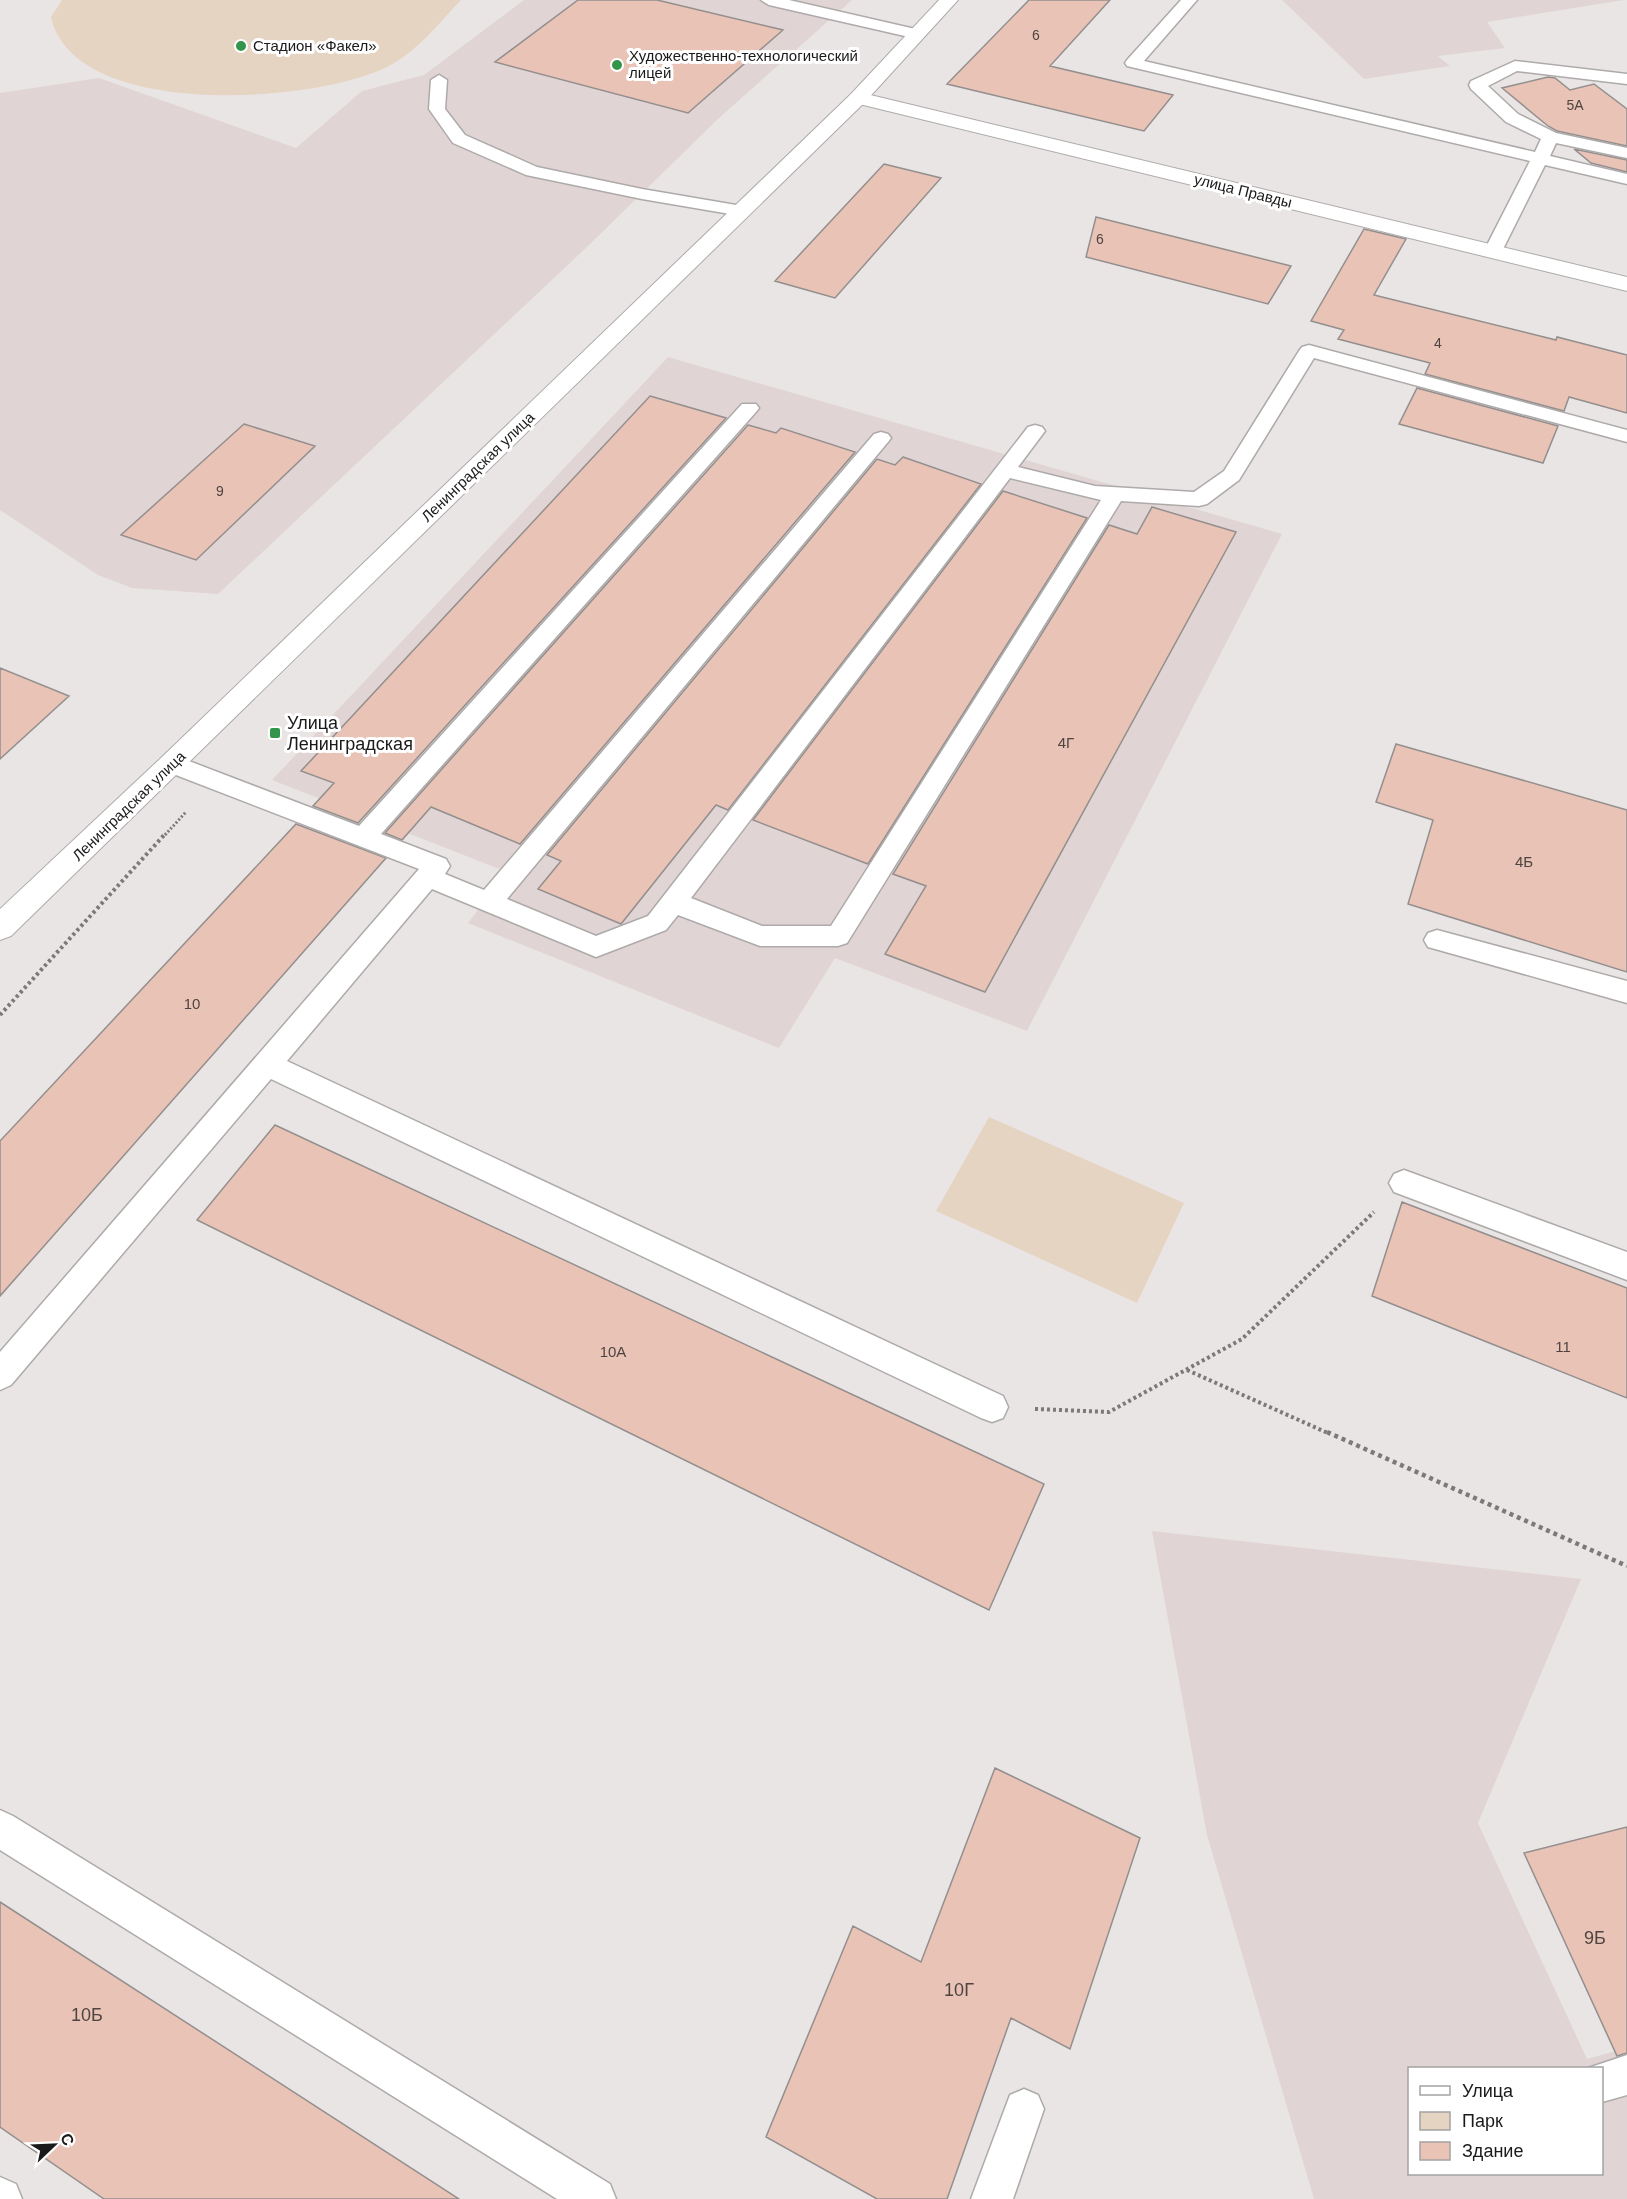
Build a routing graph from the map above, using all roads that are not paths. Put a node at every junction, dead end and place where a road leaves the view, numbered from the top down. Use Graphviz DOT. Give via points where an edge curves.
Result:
graph roads {
  1 [pos="769,0"];
  2 [pos="949,0"];
  3 [pos="1189,0"];
  4 [pos="918,34"];
  5 [pos="1627,79"];
  6 [pos="439,80"];
  7 [pos="858,98"];
  8 [pos="1551,137"];
  9 [pos="1627,153"];
  10 [pos="1540,159"];
  11 [pos="1627,178"];
  12 [pos="742,211"];
  13 [pos="1493,251"];
  14 [pos="1627,284"];
  15 [pos="749,408"];
  16 [pos="1035,431"];
  17 [pos="1627,436"];
  18 [pos="881,438"];
  19 [pos="1005,470"];
  20 [pos="1114,494"];
  21 [pos="172,764"];
  22 [pos="363,838"];
  23 [pos="428,877"];
  24 [pos="489,902"];
  25 [pos="673,902"];
  26 [pos="0,928"];
  27 [pos="1437,940"];
  28 [pos="1627,992"];
  29 [pos="267,1064"];
  30 [pos="1404,1183"];
  31 [pos="1627,1266"];
  32 [pos="0,1375"];
  33 [pos="992,1407"];
  34 [pos="0,1829"];
  35 [pos="1627,2075"];
  36 [pos="1603,2082"];
  37 [pos="1024,2109"];
  38 [pos="595,2199"];
  39 [pos="992,2199"];
  1 -- 4 [label="lane"];
  2 -- 4 [label="street, Ленинградская улица"];
  3 -- 10 [label="lane" via="1133,63"];
  4 -- 7 [label="street, Ленинградская улица"];
  5 -- 8 [label="lane" via="1515,66 1477,85 1512,118"];
  6 -- 12 [label="lane" via="437,109 459,139 532,171"];
  7 -- 12 [label="street, Ленинградская улица"];
  7 -- 13 [label="street, улица Правды"];
  8 -- 9 [label="lane"];
  8 -- 10 [label="lane"];
  10 -- 11 [label="lane"];
  10 -- 13 [label="lane"];
  12 -- 21 [label="street, Ленинградская улица"];
  13 -- 14 [label="street, улица Правды"];
  15 -- 22 [label="lane"];
  16 -- 19 [label="lane"];
  17 -- 20 [label="lane" via="1309,351 1232,475 1199,499"];
  18 -- 24 [label="lane"];
  19 -- 20 [label="lane" via="1095,493"];
  19 -- 25 [label="lane"];
  20 -- 25 [label="lane" via="838,936 760,936"];
  21 -- 22 [label="lane"];
  21 -- 26 [label="street, Ленинградская улица"];
  22 -- 23 [label="lane" via="437,866"];
  23 -- 24 [label="lane"];
  23 -- 29 [label="lane"];
  24 -- 25 [label="lane" via="596,947 657,923"];
  27 -- 28 [label="lane"];
  29 -- 32 [label="lane"];
  29 -- 33 [label="lane"];
  30 -- 31 [label="lane"];
  34 -- 38 [label="lane"];
  35 -- 36 [label="lane"];
  37 -- 39 [label="lane"];
}
